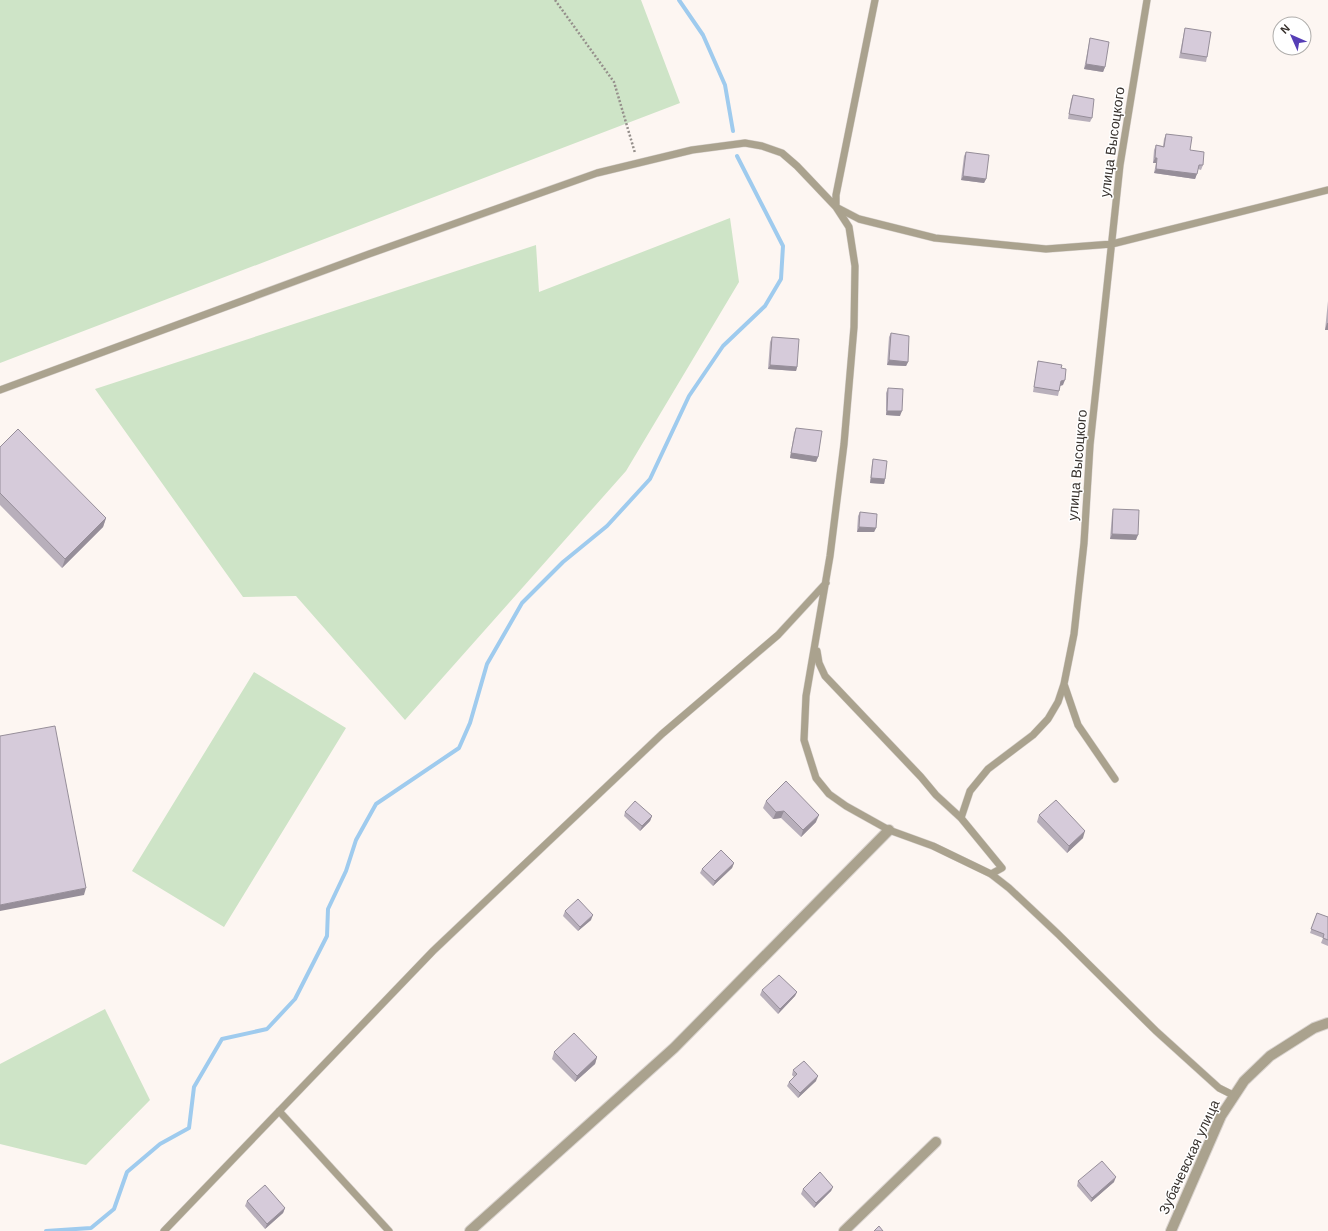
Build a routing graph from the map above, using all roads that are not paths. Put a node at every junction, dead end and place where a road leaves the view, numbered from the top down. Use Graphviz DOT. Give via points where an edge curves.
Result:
graph roads {
  1 [pos="875,0"];
  2 [pos="1147,0"];
  3 [pos="1328,190"];
  4 [pos="836,207"];
  5 [pos="1112,244"];
  6 [pos="0,390"];
  7 [pos="826,583"];
  8 [pos="816,645"];
  9 [pos="1064,684"];
  10 [pos="1115,779"];
  11 [pos="961,818"];
  12 [pos="889,830"];
  13 [pos="991,874"];
  14 [pos="1328,1023"];
  15 [pos="1234,1096"];
  16 [pos="279,1111"];
  17 [pos="936,1142"];
  18 [pos="164,1231"];
  19 [pos="389,1231"];
  20 [pos="470,1231"];
  21 [pos="844,1231"];
  22 [pos="1171,1231"];
  1 -- 4 [label="lane" via="836,195"];
  2 -- 5 [label="lane, улица Высоцкого" via="1120,165"];
  3 -- 5 [label="lane"];
  4 -- 5 [label="lane" via="859,219 935,238 1046,248"];
  4 -- 6 [label="lane" via="782,153 745,143 699,149 597,173"];
  4 -- 7 [label="lane" via="849,227 855,266 854,327 844,444"];
  5 -- 9 [label="lane, улица Высоцкого" via="1090,445 1084,543 1074,634"];
  7 -- 8 [label="lane"];
  7 -- 16 [label="lane" via="778,635 662,734 433,951"];
  8 -- 11 [label="lane" via="819,663 825,676 936,795"];
  8 -- 12 [label="lane" via="806,696 804,740 816,778 829,794"];
  9 -- 10 [label="lane" via="1078,725"];
  9 -- 11 [label="lane, улица Высоцкого" via="1048,720 1033,735 988,769 970,791"];
  11 -- 13 [label="lane" via="1002,868"];
  12 -- 13 [label="lane" via="933,846"];
  12 -- 20 [label="street" via="674,1048"];
  13 -- 15 [label="lane" via="1009,888 1156,1031 1219,1088"];
  14 -- 15 [label="street, Зубачевская улица" via="1314,1028 1270,1056 1244,1081"];
  15 -- 22 [label="street, Зубачевская улица" via="1221,1116"];
  16 -- 18 [label="lane"];
  16 -- 19 [label="lane"];
  17 -- 21 [label="street"];
}
